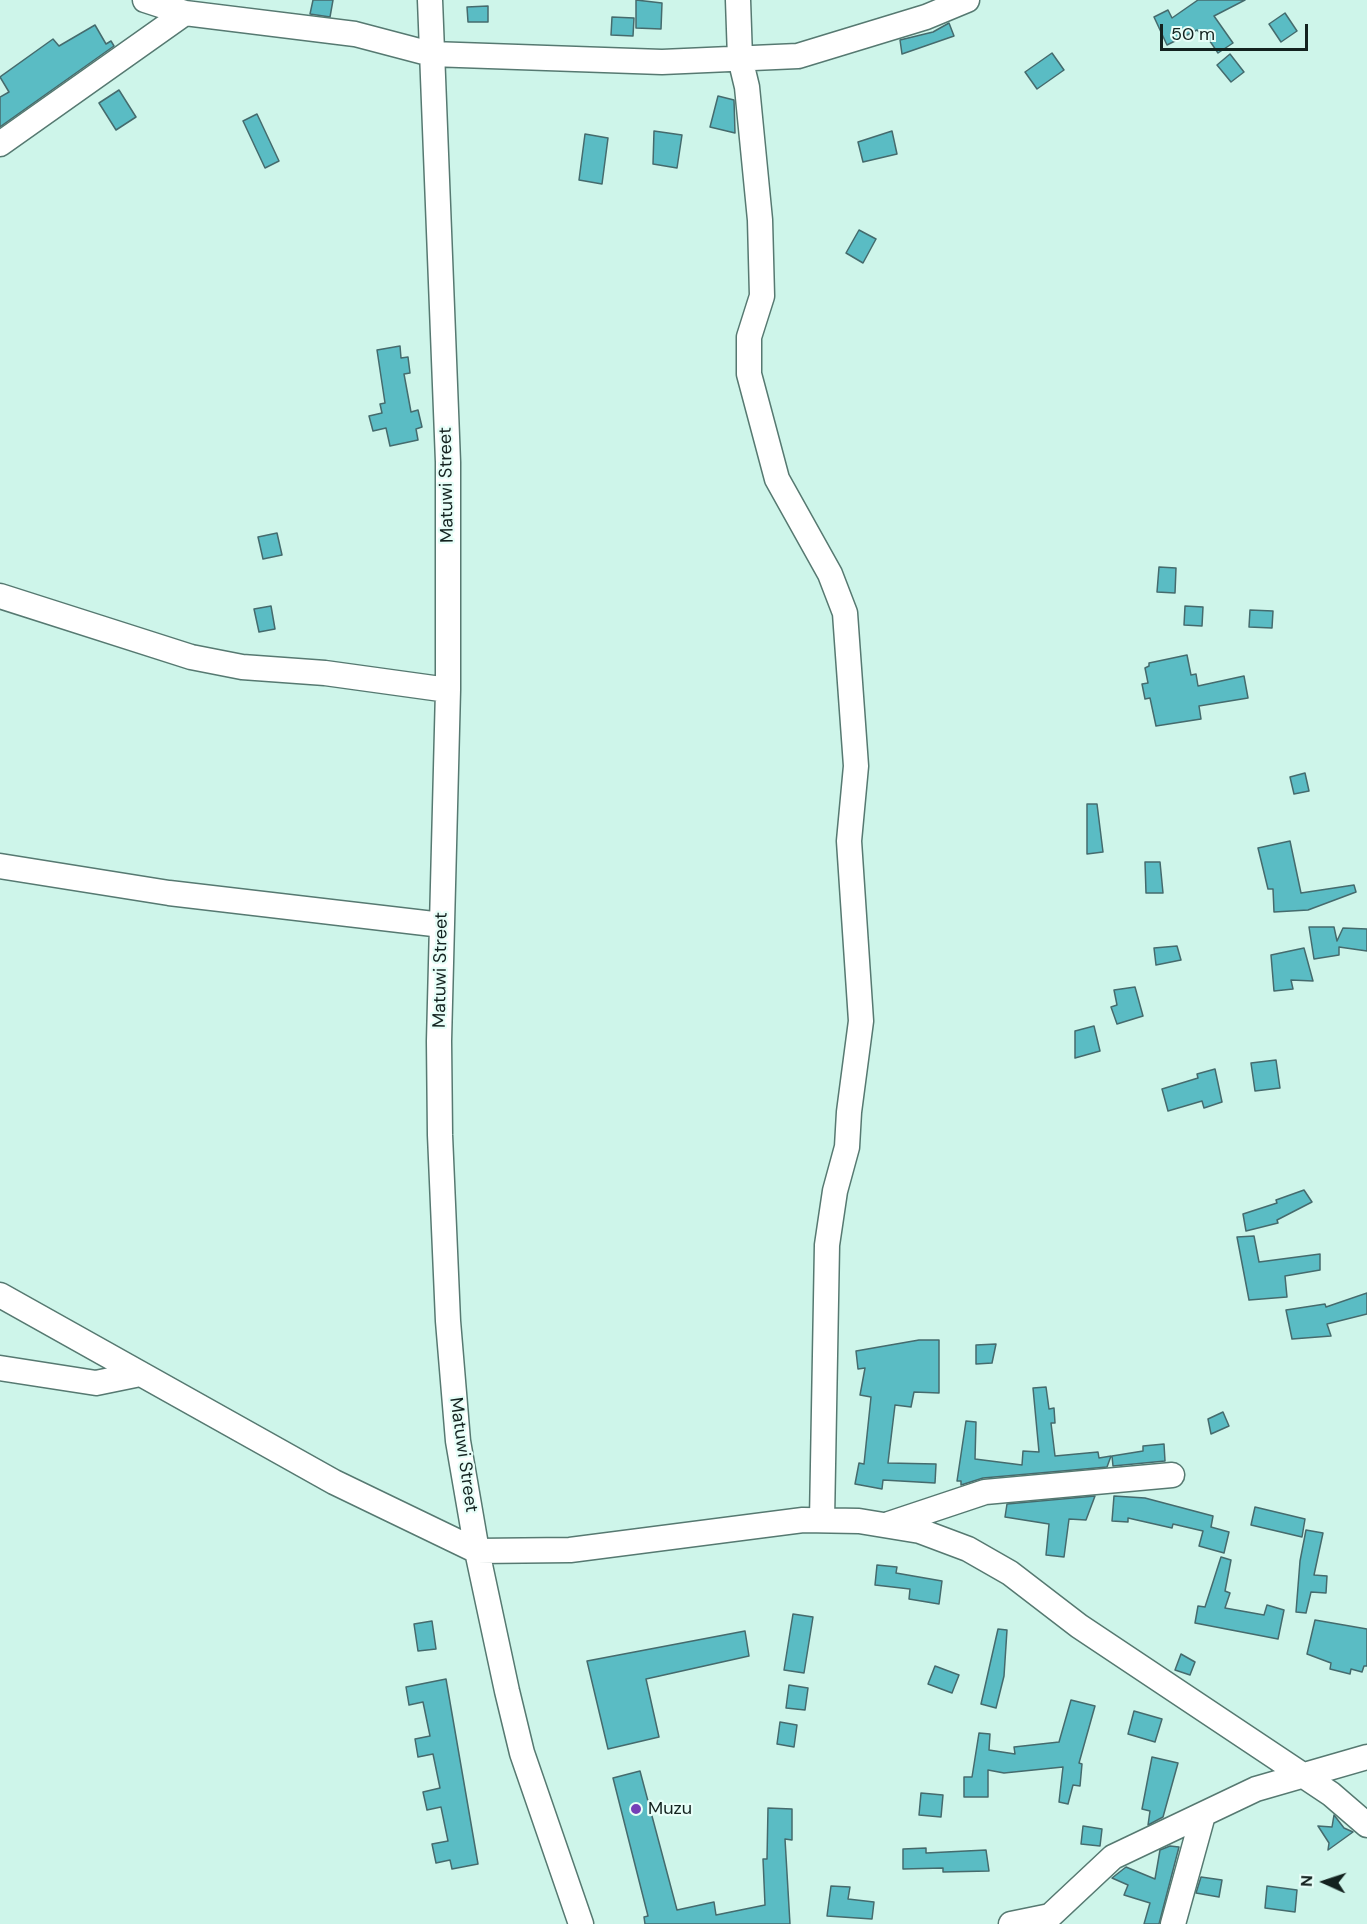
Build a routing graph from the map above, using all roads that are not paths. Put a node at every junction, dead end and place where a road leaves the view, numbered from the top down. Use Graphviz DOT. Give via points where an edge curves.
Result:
graph roads {
  1 [pos="145,0"];
  2 [pos="430,0"];
  3 [pos="738,0"];
  4 [pos="967,0"];
  5 [pos="185,13"];
  6 [pos="431,54"];
  7 [pos="740,58"];
  8 [pos="0,144"];
  9 [pos="0,596"];
  10 [pos="448,690"];
  11 [pos="0,866"];
  12 [pos="442,925"];
  13 [pos="0,1295"];
  14 [pos="0,1368"];
  15 [pos="140,1374"];
  16 [pos="1172,1475"];
  17 [pos="822,1520"];
  18 [pos="885,1525"];
  19 [pos="477,1551"];
  20 [pos="1367,1756"];
  21 [pos="1301,1776"];
  22 [pos="1203,1815"];
  23 [pos="1367,1825"];
  24 [pos="581,1924"];
  25 [pos="1011,1924"];
  26 [pos="1173,1924"];
  1 -- 5 [label="street"];
  2 -- 6 [label="street, Matuwi Street"];
  3 -- 7 [label="street"];
  4 -- 7 [label="street" via="926,17 798,56"];
  5 -- 6 [label="street" via="355,34"];
  5 -- 8 [label="street"];
  6 -- 7 [label="street" via="651,62"];
  6 -- 10 [label="street, Matuwi Street" via="447,427"];
  7 -- 17 [label="street" via="747,87 760,220 762,296 749,337 749,374 777,479 830,574 845,613 856,766 849,841 861,1021 847,1148 835,1191 827,1245"];
  9 -- 10 [label="street" via="191,657 242,667 325,673"];
  10 -- 12 [label="street, Matuwi Street"];
  11 -- 12 [label="street" via="169,893"];
  12 -- 19 [label="street, Matuwi Street" via="440,1135 448,1322 458,1441"];
  13 -- 15 [label="street"];
  14 -- 15 [label="street" via="96,1383"];
  15 -- 19 [label="street" via="334,1482"];
  16 -- 18 [label="street" via="985,1492"];
  17 -- 18 [label="street"];
  17 -- 19 [label="street" via="570,1550"];
  18 -- 21 [label="street" via="920,1531 968,1549 1010,1573 1079,1626"];
  19 -- 24 [label="street, Matuwi Street" via="522,1753"];
  20 -- 21 [label="street"];
  21 -- 22 [label="street" via="1256,1789"];
  21 -- 23 [label="street" via="1331,1794"];
  22 -- 25 [label="street" via="1113,1857 1050,1916"];
  22 -- 26 [label="street"];
}
